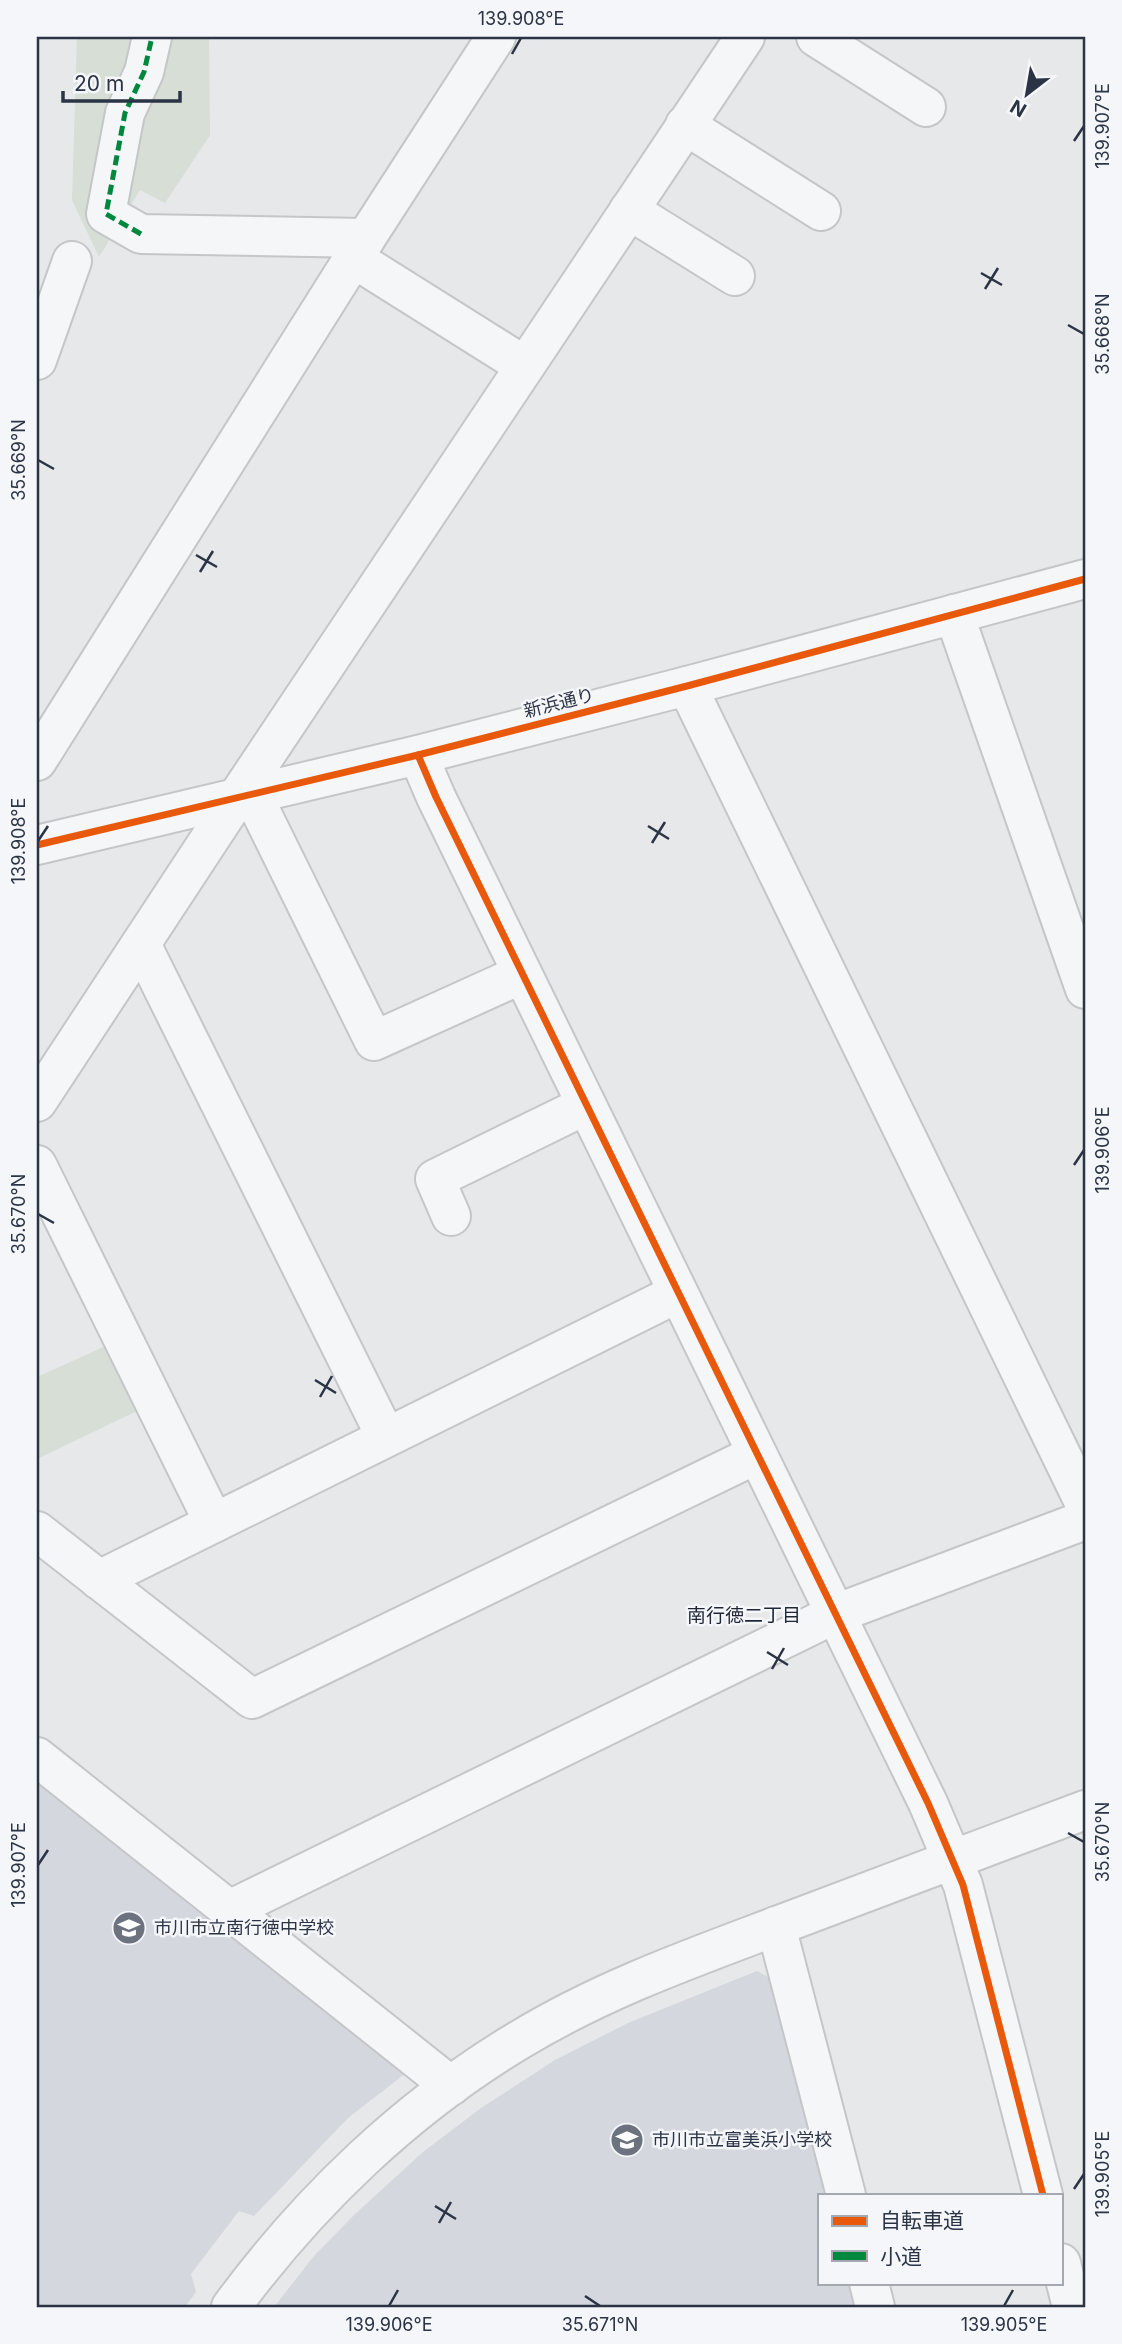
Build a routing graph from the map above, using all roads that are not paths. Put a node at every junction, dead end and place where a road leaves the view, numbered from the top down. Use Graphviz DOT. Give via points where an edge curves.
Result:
graph roads {
  1 [pos="152,37"];
  2 [pos="496,37"];
  3 [pos="745,37"];
  4 [pos="816,37"];
  5 [pos="926,107"];
  6 [pos="685,125"];
  7 [pos="629,209"];
  8 [pos="821,211"];
  9 [pos="359,248"];
  10 [pos="72,261"];
  11 [pos="735,276"];
  12 [pos="37,360"];
  13 [pos="525,366"];
  14 [pos="1085,579"];
  15 [pos="954,614"];
  16 [pos="687,686"];
  17 [pos="418,755"];
  18 [pos="37,761"];
  19 [pos="244,797"];
  20 [pos="37,845"];
  21 [pos="141,944"];
  22 [pos="522,974"];
  23 [pos="1085,989"];
  24 [pos="37,1101"];
  25 [pos="586,1105"];
  26 [pos="37,1166"];
  27 [pos="452,1216"];
  28 [pos="678,1293"];
  29 [pos="386,1437"];
  30 [pos="757,1454"];
  31 [pos="1085,1504"];
  32 [pos="1085,1520"];
  33 [pos="214,1523"];
  34 [pos="37,1531"];
  35 [pos="99,1580"];
  36 [pos="835,1614"];
  37 [pos="37,1757"];
  38 [pos="1085,1810"];
  39 [pos="951,1860"];
  40 [pos="229,1910"];
  41 [pos="776,1926"];
  42 [pos="451,2086"];
  43 [pos="846,2194"];
  44 [pos="1043,2194"];
  45 [pos="1062,2267"];
  46 [pos="869,2284"];
  47 [pos="231,2307"];
  48 [pos="875,2307"];
  49 [pos="1072,2307"];
  1 -- 9 [label="street" via="144,72 125,113 106,214 141,234"];
  2 -- 9 [label="street"];
  3 -- 6 [label="street"];
  4 -- 5 [label="street"];
  6 -- 7 [label="street"];
  6 -- 8 [label="street"];
  7 -- 11 [label="street"];
  7 -- 13 [label="street"];
  9 -- 13 [label="street"];
  9 -- 18 [label="street"];
  10 -- 12 [label="street"];
  13 -- 19 [label="street"];
  14 -- 15 [label="street, 新浜通り"];
  15 -- 16 [label="street, 新浜通り"];
  15 -- 23 [label="street"];
  16 -- 17 [label="street, 新浜通り"];
  16 -- 31 [label="street"];
  17 -- 19 [label="street, 新浜通り"];
  17 -- 22 [label="street"];
  19 -- 20 [label="street, 新浜通り"];
  19 -- 21 [label="street"];
  19 -- 22 [label="street" via="374,1041"];
  21 -- 24 [label="street"];
  21 -- 29 [label="street"];
  22 -- 25 [label="street"];
  25 -- 27 [label="street" via="435,1179"];
  25 -- 28 [label="street"];
  26 -- 33 [label="street"];
  28 -- 29 [label="street"];
  28 -- 30 [label="street"];
  29 -- 33 [label="street"];
  30 -- 35 [label="street" via="252,1699"];
  30 -- 36 [label="street"];
  32 -- 36 [label="street"];
  33 -- 35 [label="street"];
  34 -- 35 [label="street"];
  36 -- 39 [label="street" via="928,1803"];
  36 -- 40 [label="street"];
  37 -- 40 [label="street"];
  38 -- 39 [label="street"];
  39 -- 41 [label="street"];
  39 -- 44 [label="street" via="962,1885"];
  40 -- 42 [label="street"];
  41 -- 42 [label="street" via="593,2000 519,2040"];
  41 -- 43 [label="street"];
  42 -- 47 [label="street" via="387,2137 319,2201 268,2256"];
  45 -- 49 [label="street"];
  46 -- 48 [label="street"];
}
